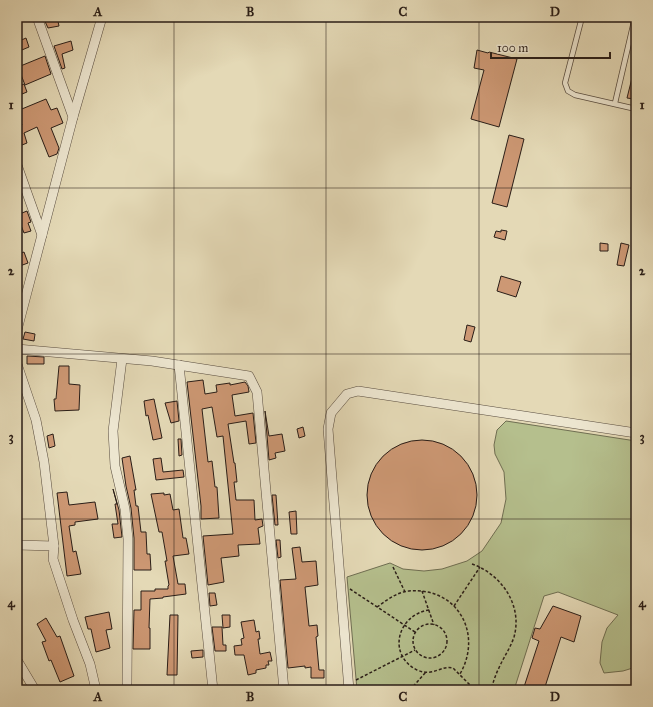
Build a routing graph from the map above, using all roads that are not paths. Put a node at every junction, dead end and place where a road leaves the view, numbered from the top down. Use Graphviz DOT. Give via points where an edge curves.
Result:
graph roads {
  1 [pos="37,17"];
  2 [pos="102,17"];
  3 [pos="582,17"];
  4 [pos="635,17"];
  5 [pos="615,103"];
  6 [pos="636,109"];
  7 [pos="73,117"];
  8 [pos="17,165"];
  9 [pos="42,236"];
  10 [pos="17,330"];
  11 [pos="17,350"];
  12 [pos="122,359"];
  13 [pos="17,364"];
  14 [pos="179,365"];
  15 [pos="636,433"];
  16 [pos="17,545"];
  17 [pos="54,546"];
  18 [pos="17,660"];
  19 [pos="127,683"];
  20 [pos="35,690"];
  21 [pos="96,690"];
  22 [pos="213,690"];
  23 [pos="284,690"];
  24 [pos="349,690"];
  1 -- 7 [label="street"];
  2 -- 7 [label="street"];
  3 -- 5 [label="lane" via="565,83 568,91 575,95"];
  4 -- 5 [label="lane"];
  5 -- 6 [label="lane"];
  7 -- 9 [label="street"];
  8 -- 9 [label="street"];
  9 -- 10 [label="street"];
  11 -- 12 [label="street"];
  12 -- 14 [label="street"];
  12 -- 19 [label="street" via="113,431 115,466 125,509 128,539"];
  13 -- 17 [label="street" via="36,420"];
  14 -- 22 [label="street"];
  14 -- 23 [label="street" via="249,376 256,392"];
  15 -- 24 [label="street" via="358,391 347,394 331,413 328,429"];
  16 -- 17 [label="street"];
  17 -- 21 [label="street" via="53,559 90,664"];
  18 -- 20 [label="street"];
}
